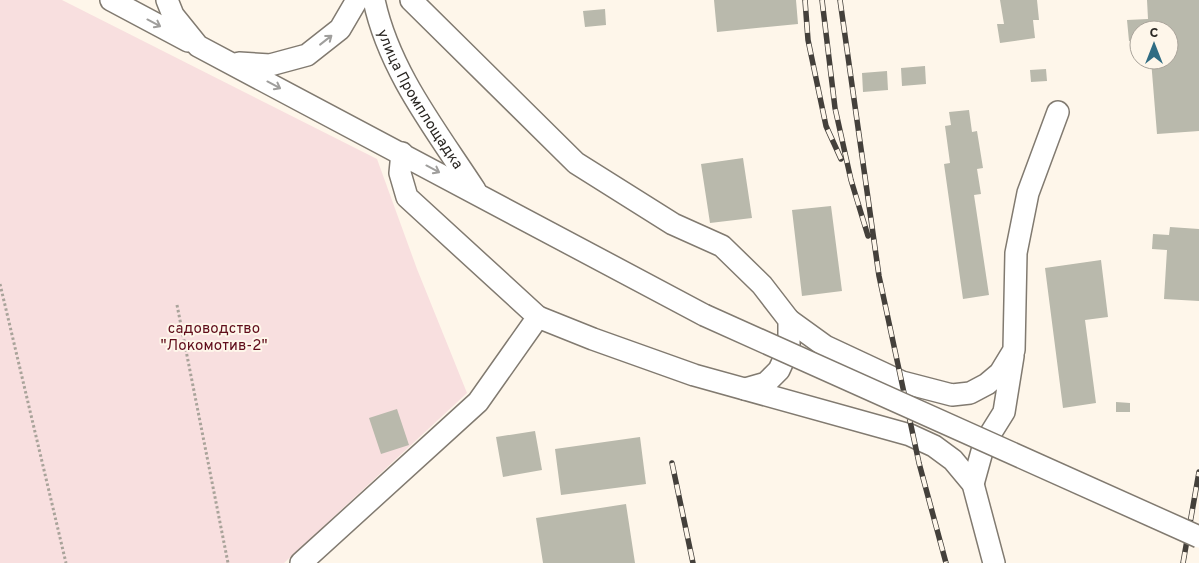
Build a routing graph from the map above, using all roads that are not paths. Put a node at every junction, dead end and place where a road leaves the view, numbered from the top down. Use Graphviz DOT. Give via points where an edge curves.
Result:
graph roads {
  1 [pos="111,0"];
  2 [pos="167,0"];
  3 [pos="357,0"];
  4 [pos="374,0"];
  5 [pos="411,0"];
  6 [pos="198,46"];
  7 [pos="231,62"];
  8 [pos="1058,112"];
  9 [pos="402,153"];
  10 [pos="476,192"];
  11 [pos="538,317"];
  12 [pos="789,320"];
  13 [pos="1014,350"];
  14 [pos="744,389"];
  15 [pos="973,484"];
  16 [pos="1199,537"];
  17 [pos="301,563"];
  18 [pos="994,563"];
  1 -- 6 [label="street, one-way"];
  2 -- 6 [label="street" via="173,15"];
  7 -- 3 [label="street, one-way" via="270,65 307,54 340,29"];
  4 -- 10 [label="street, улица Промплощадка" via="400,74"];
  5 -- 12 [label="street" via="576,163 674,224 722,246 762,285"];
  6 -- 7 [label="street"];
  7 -- 9 [label="street, one-way"];
  8 -- 13 [label="street" via="1028,193 1016,253"];
  9 -- 10 [label="street, one-way"];
  9 -- 11 [label="street" via="400,172 408,198"];
  10 -- 16 [label="street, bridge" via="704,315"];
  11 -- 14 [label="street" via="593,340"];
  11 -- 17 [label="street" via="478,402"];
  12 -- 13 [label="street" via="824,346 874,370 902,382 952,395 970,393 987,384 1000,373"];
  12 -- 14 [label="street" via="789,348 779,370 766,383"];
  13 -- 15 [label="street" via="1004,412 984,444"];
  14 -- 15 [label="street" via="913,436 953,460"];
  15 -- 18 [label="street"];
}
